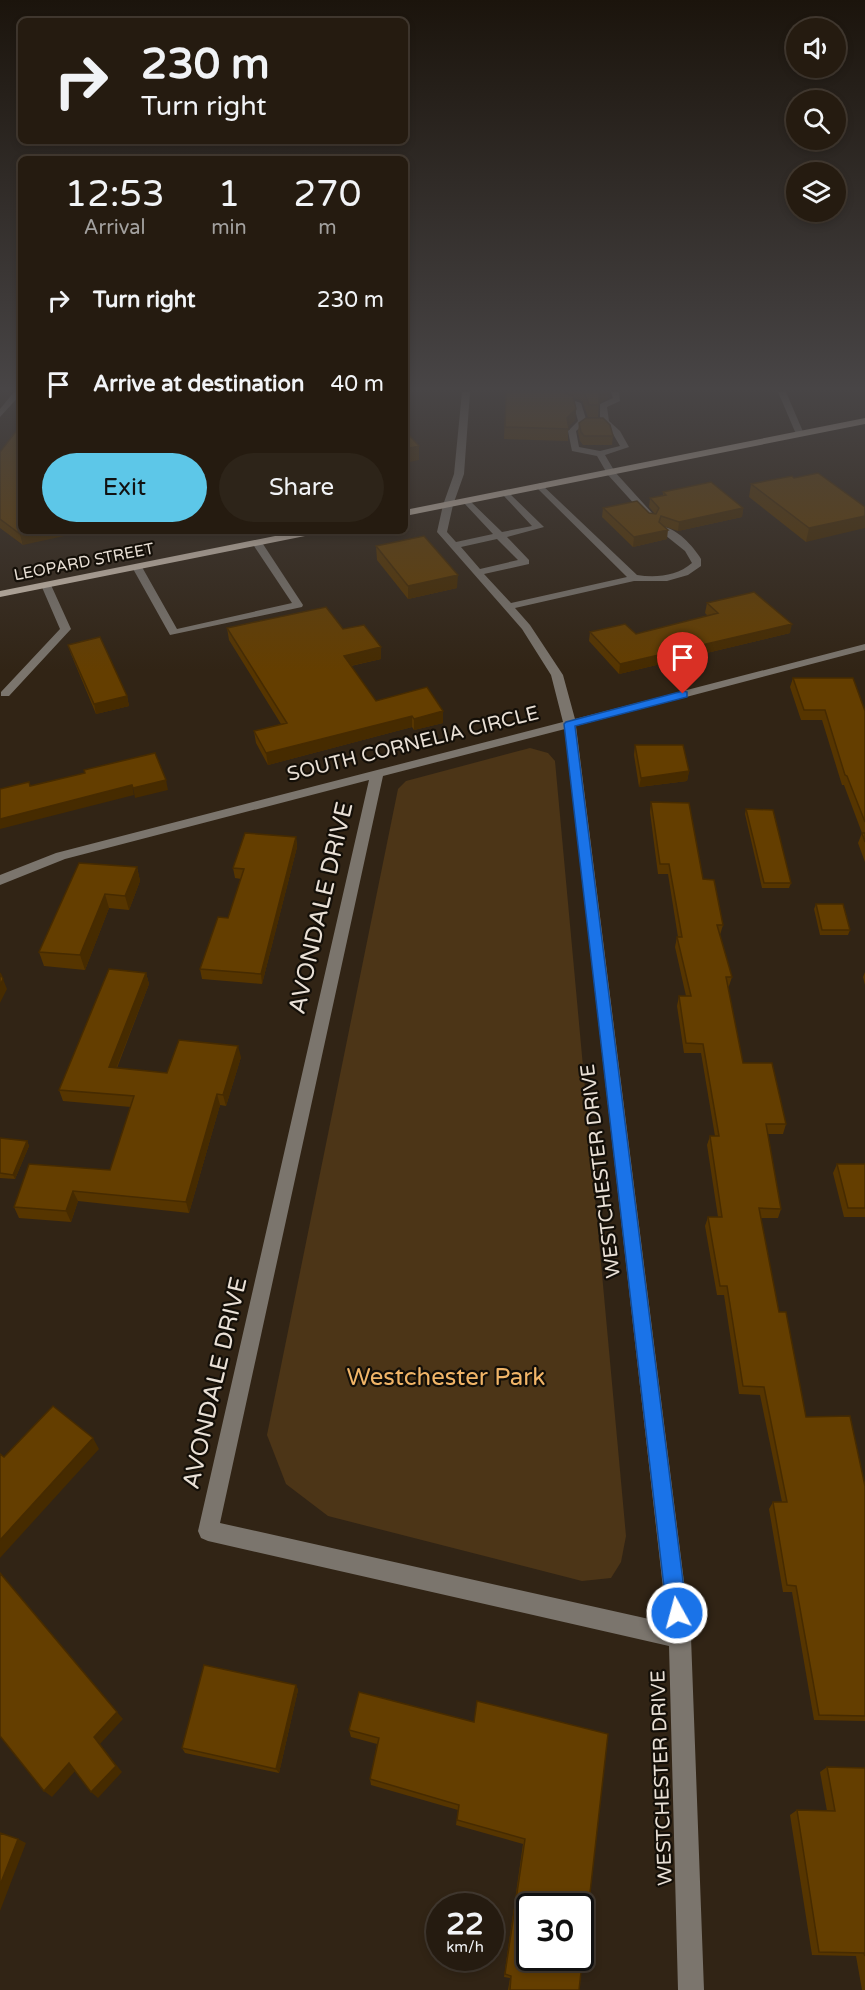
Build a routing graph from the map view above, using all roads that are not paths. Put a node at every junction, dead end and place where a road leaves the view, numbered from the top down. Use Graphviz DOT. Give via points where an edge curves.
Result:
graph roads {
  1 [pos="455,485"];
  2 [pos="546,485"];
  3 [pos="622,485"];
  4 [pos="540,486"];
  5 [pos="506,493"];
  6 [pos="467,501"];
  7 [pos="448,504"];
  8 [pos="408,512"];
  9 [pos="652,519"];
  10 [pos="663,529"];
  11 [pos="300,534"];
  12 [pos="499,536"];
  13 [pos="256,543"];
  14 [pos="455,545"];
  15 [pos="136,567"];
  16 [pos="478,572"];
  17 [pos="634,578"];
  18 [pos="46,585"];
  19 [pos="0,594"];
  20 [pos="508,607"];
  21 [pos="865,647"];
  22 [pos="5,693"];
  23 [pos="570,724"];
  24 [pos="377,773"];
  25 [pos="4,878"];
  26 [pos="680,1637"];
  27 [pos="691,1990"];
  1 -- 7 [label="street, WESTCHESTER DRIVE"];
  2 -- 4 [label="main road"];
  3 -- 9 [label="street"];
  4 -- 5 [label="main road"];
  4 -- 17 [label="street"];
  5 -- 6 [label="main road"];
  5 -- 12 [label="street" via="539,527"];
  6 -- 7 [label="main road"];
  6 -- 12 [label="street"];
  7 -- 8 [label="main road"];
  7 -- 14 [label="street, WESTCHESTER DRIVE" via="442,532"];
  10 -- 17 [label="street" via="697,559 697,564 692,570 672,576"];
  11 -- 13 [label="main road, LEOPARD STREET"];
  12 -- 14 [label="street"];
  12 -- 16 [label="street" via="525,562"];
  13 -- 15 [label="main road, LEOPARD STREET"];
  13 -- 15 [label="street" via="298,605 174,633"];
  14 -- 16 [label="street, WESTCHESTER DRIVE"];
  15 -- 18 [label="main road, LEOPARD STREET"];
  16 -- 20 [label="street, WESTCHESTER DRIVE"];
  17 -- 20 [label="street"];
  18 -- 19 [label="main road, LEOPARD STREET"];
  18 -- 22 [label="street" via="66,629"];
  20 -- 23 [label="street, WESTCHESTER DRIVE" via="526,627 556,675"];
  21 -- 23 [label="street, SOUTH CORNELIA CIRCLE"];
  23 -- 24 [label="street, SOUTH CORNELIA CIRCLE"];
  23 -- 26 [label="street, WESTCHESTER DRIVE"];
  24 -- 25 [label="street, SOUTH CORNELIA CIRCLE" via="62,856"];
  24 -- 26 [label="street, AVONDALE DRIVE" via="208,1531"];
  26 -- 27 [label="street, WESTCHESTER DRIVE"];
}
